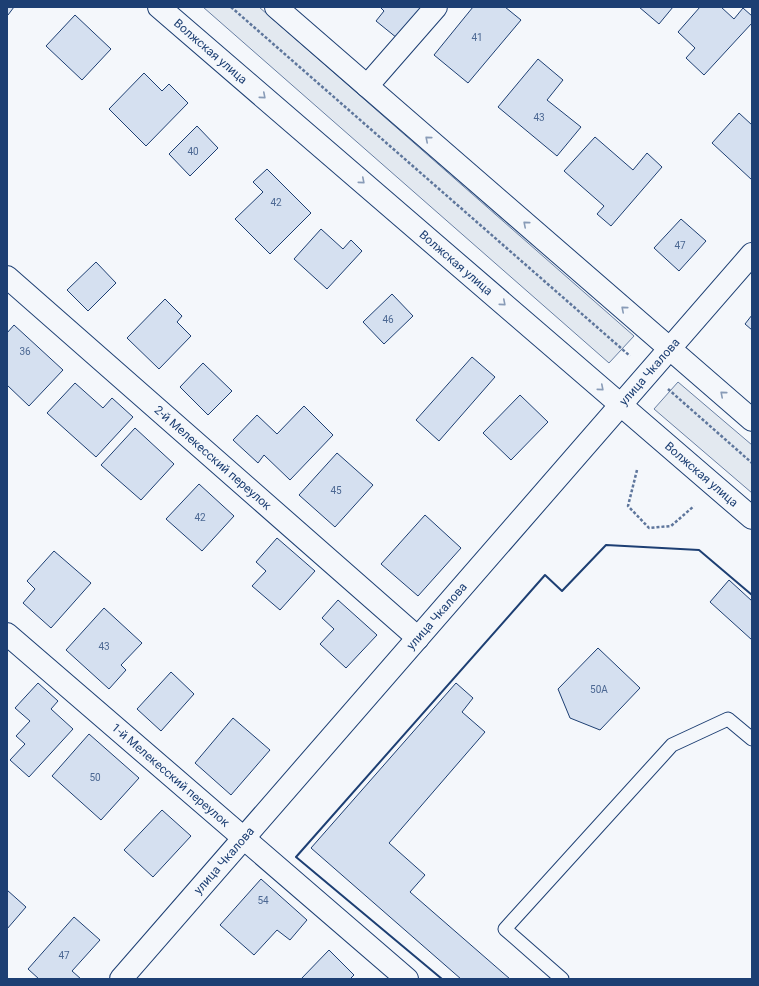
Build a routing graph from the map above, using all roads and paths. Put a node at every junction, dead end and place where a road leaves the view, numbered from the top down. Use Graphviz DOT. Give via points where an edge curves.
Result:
graph roads {
  1 [pos="159,7"];
  2 [pos="231,7"];
  3 [pos="276,7"];
  4 [pos="436,7"];
  5 [pos="367,86"];
  6 [pos="752,254"];
  7 [pos="7,277"];
  8 [pos="670,348"];
  9 [pos="649,373"];
  10 [pos="621,405"];
  11 [pos="752,420"];
  12 [pos="752,463"];
  13 [pos="637,470"];
  14 [pos="694,506"];
  15 [pos="752,518"];
  16 [pos="7,634"];
  17 [pos="418,638"];
  18 [pos="752,739"];
  19 [pos="244,838"];
  20 [pos="121,979"];
  21 [pos="407,979"];
  22 [pos="562,979"];
  1 -- 10 [label="street, Волжская улица, one-way"];
  2 -- 9 [label="path"];
  3 -- 5 [label="street"];
  4 -- 5 [label="street"];
  8 -- 5 [label="street, one-way"];
  6 -- 8 [label="street, улица Чкалова"];
  7 -- 17 [label="street, 2-й Мелекесский переулок"];
  8 -- 9 [label="street, улица Чкалова"];
  11 -- 8 [label="street, one-way"];
  9 -- 10 [label="street, улица Чкалова"];
  9 -- 12 [label="path"];
  10 -- 15 [label="street, Волжская улица"];
  10 -- 17 [label="street, улица Чкалова"];
  13 -- 14 [label="path" via="628,506 649,528 671,526"];
  16 -- 19 [label="street, 1-й Мелекесский переулок"];
  17 -- 19 [label="street, улица Чкалова"];
  18 -- 22 [label="lane" via="728,719 672,745 505,928"];
  19 -- 20 [label="street, улица Чкалова"];
  19 -- 21 [label="street, 1-й Мелекесский переулок"];
}
